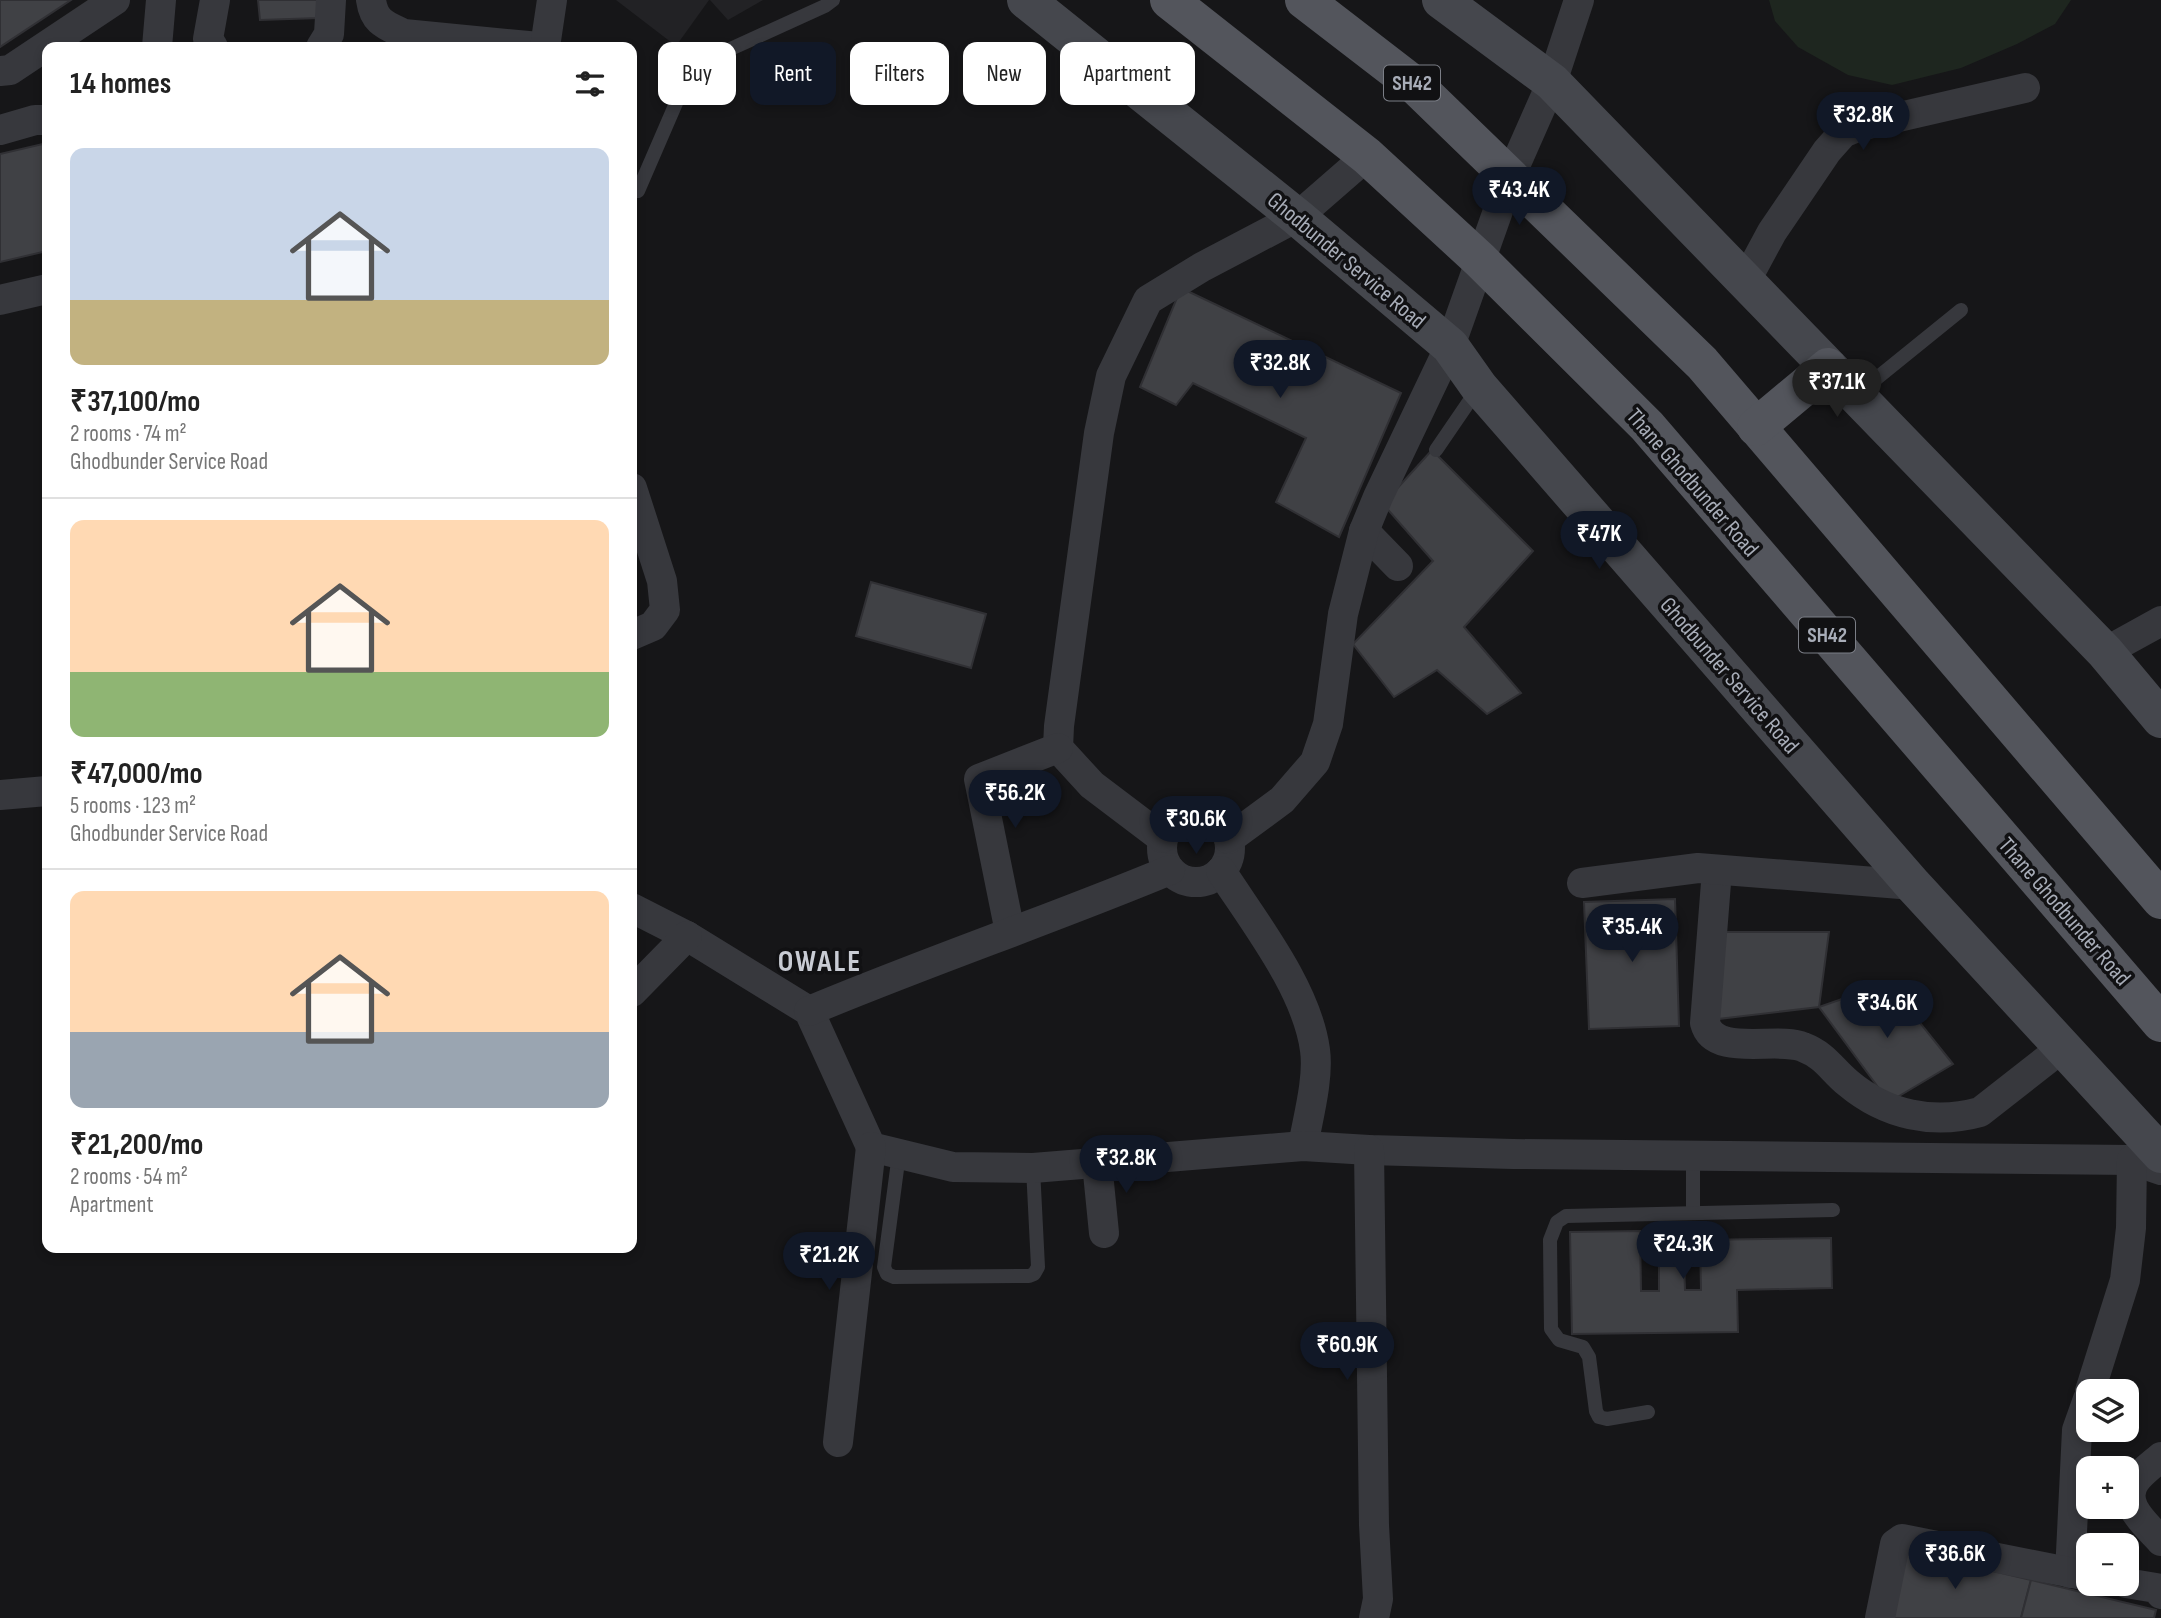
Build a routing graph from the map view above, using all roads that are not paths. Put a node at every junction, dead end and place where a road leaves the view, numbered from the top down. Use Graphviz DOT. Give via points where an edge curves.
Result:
graph roads {
  1 [pos="115,0"];
  2 [pos="161,0"];
  3 [pos="215,0"];
  4 [pos="331,0"];
  5 [pos="371,0"];
  6 [pos="552,0"];
  7 [pos="833,0"];
  8 [pos="1026,0"];
  9 [pos="1169,0"];
  10 [pos="1304,0"];
  11 [pos="1441,0"];
  12 [pos="1579,0"];
  13 [pos="52,42"];
  14 [pos="157,42"];
  15 [pos="210,42"];
  16 [pos="324,42"];
  17 [pos="487,42"];
  18 [pos="546,42"];
  19 [pos="42,49"];
  20 [pos="0,71"];
  21 [pos="1552,82"];
  22 [pos="2025,88"];
  23 [pos="42,120"];
  24 [pos="0,130"];
  25 [pos="1367,156"];
  26 [pos="1510,177"];
  27 [pos="638,191"];
  28 [pos="1297,217"];
  29 [pos="1480,260"];
  30 [pos="1745,282"];
  31 [pos="42,290"];
  32 [pos="0,300"];
  33 [pos="1961,310"];
  34 [pos="1450,346"];
  35 [pos="1828,367"];
  36 [pos="1479,387"];
  37 [pos="1856,396"];
  38 [pos="1756,427"];
  39 [pos="1436,450"];
  40 [pos="637,504"];
  41 [pos="1364,531"];
  42 [pos="1398,566"];
  43 [pos="2161,621"];
  44 [pos="637,633"];
  45 [pos="2105,652"];
  46 [pos="2161,719"];
  47 [pos="1058,748"];
  48 [pos="42,791"];
  49 [pos="0,795"];
  50 [pos="1162,838"];
  51 [pos="1229,839"];
  52 [pos="1170,870"];
  53 [pos="1717,870"];
  54 [pos="1221,871"];
  55 [pos="1582,883"];
  56 [pos="1913,885"];
  57 [pos="2161,900"];
  58 [pos="637,911"];
  59 [pos="1010,932"];
  60 [pos="687,936"];
  61 [pos="637,987"];
  62 [pos="808,1011"];
  63 [pos="2161,1023"];
  64 [pos="2063,1047"];
  65 [pos="1303,1146"];
  66 [pos="1369,1150"];
  67 [pos="885,1151"];
  68 [pos="1693,1156"];
  69 [pos="2146,1157"];
  70 [pos="1097,1163"];
  71 [pos="1034,1168"];
  72 [pos="2161,1170"];
  73 [pos="1832,1210"];
  74 [pos="1693,1213"];
  75 [pos="1104,1233"];
  76 [pos="2094,1379"];
  77 [pos="1648,1412"];
  78 [pos="838,1442"];
  79 [pos="2077,1442"];
  80 [pos="2161,1457"];
  81 [pos="2078,1533"];
  82 [pos="2161,1541"];
  83 [pos="2076,1573"];
  84 [pos="2139,1585"];
  85 [pos="2161,1594"];
  86 [pos="1374,1618"];
  87 [pos="1880,1618"];
  1 -- 13 [label="street"];
  2 -- 14 [label="street"];
  3 -- 15 [label="street"];
  4 -- 16 [label="street" via="329,34"];
  5 -- 17 [label="street" via="373,13 404,34"];
  6 -- 18 [label="street"];
  7 -- 27 [label="lane" via="715,56 694,71"];
  8 -- 28 [label="street, Ghodbunder Service Road"];
  9 -- 25 [label="main road, Thane Ghodbunder Road / SH42"];
  10 -- 26 [label="main road, SH42" via="1417,86"];
  11 -- 21 [label="street"];
  12 -- 21 [label="street"];
  19 -- 20 [label="street" via="10,70"];
  21 -- 26 [label="street"];
  21 -- 30 [label="street"];
  22 -- 30 [label="street" via="1843,133 1772,232"];
  23 -- 24 [label="street"];
  25 -- 28 [label="street"];
  25 -- 29 [label="main road, Thane Ghodbunder Road / SH42"];
  26 -- 29 [label="street"];
  26 -- 38 [label="main road, SH42" via="1702,363"];
  28 -- 34 [label="street, Ghodbunder Service Road"];
  28 -- 47 [label="street" via="1148,300 1111,376 1099,433"];
  29 -- 34 [label="street"];
  29 -- 63 [label="main road, Thane Ghodbunder Road / SH42" via="1647,426"];
  30 -- 35 [label="street"];
  31 -- 32 [label="street"];
  33 -- 37 [label="lane"];
  34 -- 36 [label="street, Ghodbunder Service Road"];
  34 -- 41 [label="street"];
  35 -- 37 [label="street"];
  35 -- 38 [label="main road"];
  36 -- 39 [label="lane"];
  36 -- 56 [label="street, Ghodbunder Service Road"];
  37 -- 45 [label="street"];
  38 -- 57 [label="main road, SH42"];
  40 -- 44 [label="street" via="662,581 665,610 653,626"];
  41 -- 42 [label="street"];
  41 -- 51 [label="street" via="1343,614 1328,724 1315,762 1282,800"];
  43 -- 45 [label="street"];
  45 -- 46 [label="street"];
  47 -- 50 [label="street" via="1092,785"];
  47 -- 59 [label="street" via="979,779"];
  48 -- 49 [label="street"];
  50 -- 51 [label="street" via="1175,821 1196,814 1217,821"];
  50 -- 52 [label="street" via="1161,850"];
  51 -- 54 [label="street" via="1230,850"];
  52 -- 54 [label="street" via="1189,882 1212,878"];
  52 -- 59 [label="street"];
  53 -- 55 [label="street" via="1698,868"];
  53 -- 56 [label="street"];
  53 -- 64 [label="street" via="1705,1023 1712,1037 1724,1042 1800,1045 1822,1056 1849,1083 1887,1109 1928,1117 1980,1112"];
  54 -- 65 [label="street" via="1304,1008 1315,1051"];
  56 -- 64 [label="street, Ghodbunder Service Road"];
  58 -- 60 [label="street"];
  59 -- 62 [label="street"];
  60 -- 61 [label="street"];
  60 -- 62 [label="street"];
  62 -- 67 [label="street" via="844,1085"];
  64 -- 69 [label="street, Ghodbunder Service Road"];
  65 -- 66 [label="street"];
  65 -- 70 [label="street"];
  66 -- 68 [label="street"];
  66 -- 86 [label="street" via="1378,1599"];
  67 -- 71 [label="street" via="953,1167"];
  67 -- 71 [label="lane" via="884,1268 894,1277 1034,1274 1038,1267"];
  67 -- 78 [label="street"];
  68 -- 69 [label="street"];
  68 -- 74 [label="lane"];
  69 -- 72 [label="street"];
  69 -- 76 [label="street" via="2125,1280"];
  70 -- 71 [label="street"];
  70 -- 75 [label="street"];
  73 -- 74 [label="lane"];
  74 -- 77 [label="lane" via="1566,1216 1550,1240 1551,1329 1559,1340 1583,1347 1589,1357 1599,1417"];
  79 -- 81 [label="street"];
  80 -- 82 [label="street" via="2134,1482 2130,1495 2132,1508"];
  83 -- 87 [label="street" via="1902,1539 1895,1544"];
  84 -- 85 [label="street" via="2156,1588"];
}
